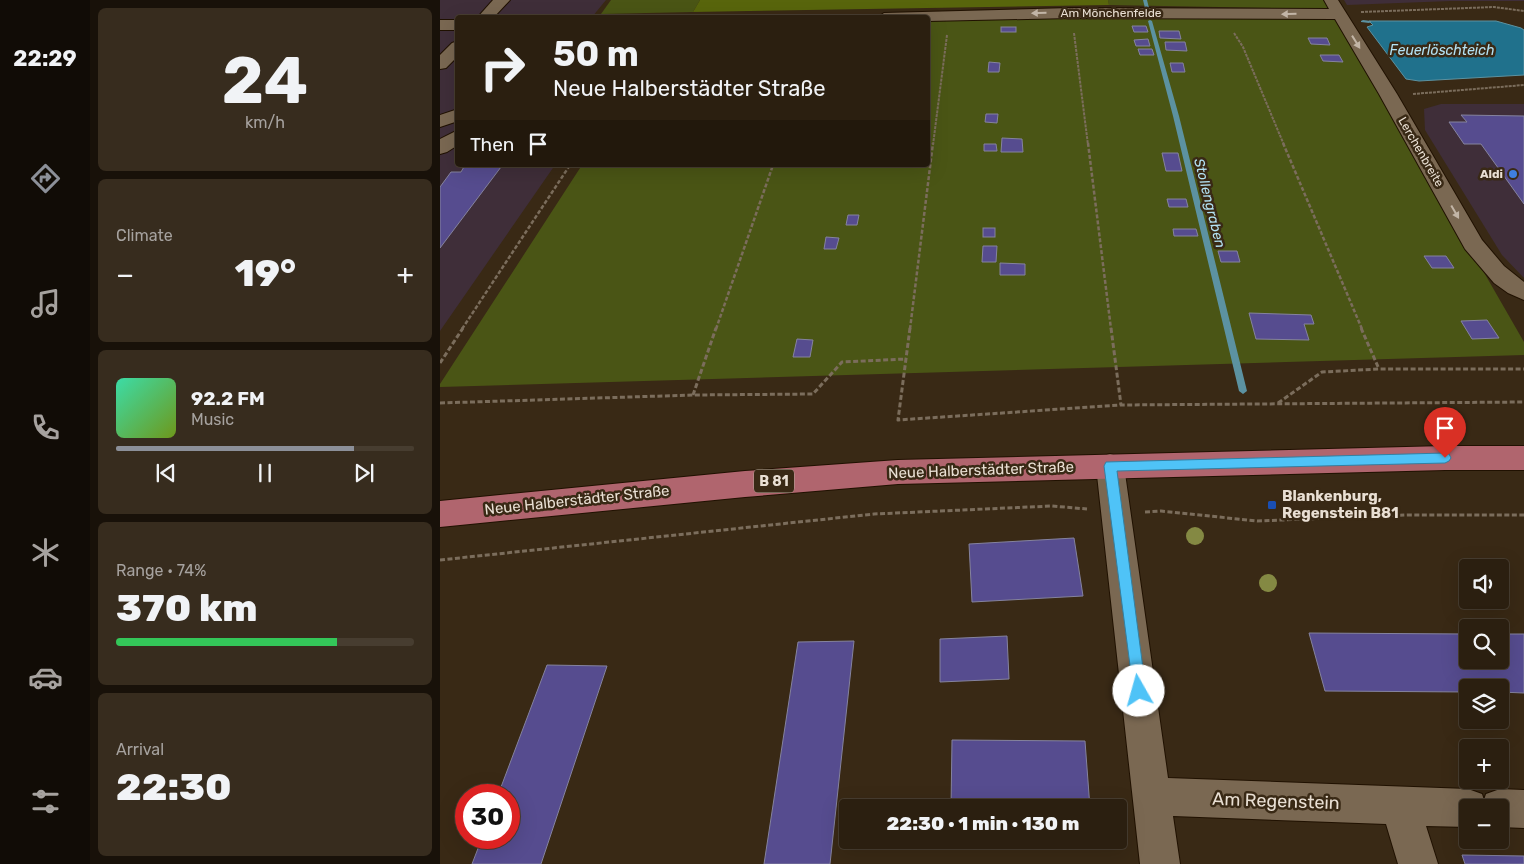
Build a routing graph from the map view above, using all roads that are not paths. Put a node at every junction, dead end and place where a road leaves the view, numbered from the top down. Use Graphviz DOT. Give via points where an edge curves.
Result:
graph roads {
  1 [pos="502,0"];
  2 [pos="1335,7"];
  3 [pos="487,15"];
  4 [pos="930,16"];
  5 [pos="455,25"];
  6 [pos="440,26"];
  7 [pos="455,49"];
  8 [pos="440,64"];
  9 [pos="455,115"];
  10 [pos="440,121"];
  11 [pos="455,138"];
  12 [pos="440,148"];
  13 [pos="1524,292"];
  14 [pos="1524,458"];
  15 [pos="1110,466"];
  16 [pos="440,514"];
  17 [pos="1152,796"];
  18 [pos="1400,806"];
  19 [pos="1459,808"];
  20 [pos="1509,808"];
  21 [pos="1524,809"];
  22 [pos="1160,864"];
  23 [pos="1418,864"];
  1 -- 3 [label="street"];
  2 -- 4 [label="street, Am Mönchenfelde, one-way" via="1223,14"];
  2 -- 13 [label="street, Lerchenbreite, one-way" via="1473,244 1487,264"];
  5 -- 6 [label="street"];
  7 -- 8 [label="street"];
  9 -- 10 [label="street"];
  11 -- 12 [label="street"];
  14 -- 15 [label="main road, Neue Halberstädter Straße / B 81"];
  15 -- 16 [label="main road, Neue Halberstädter Straße / B 81" via="825,477"];
  15 -- 17 [label="street"];
  17 -- 18 [label="street, Am Regenstein"];
  17 -- 22 [label="street"];
  18 -- 19 [label="street, Am Regenstein"];
  18 -- 23 [label="street"];
  20 -- 21 [label="street"];
}
